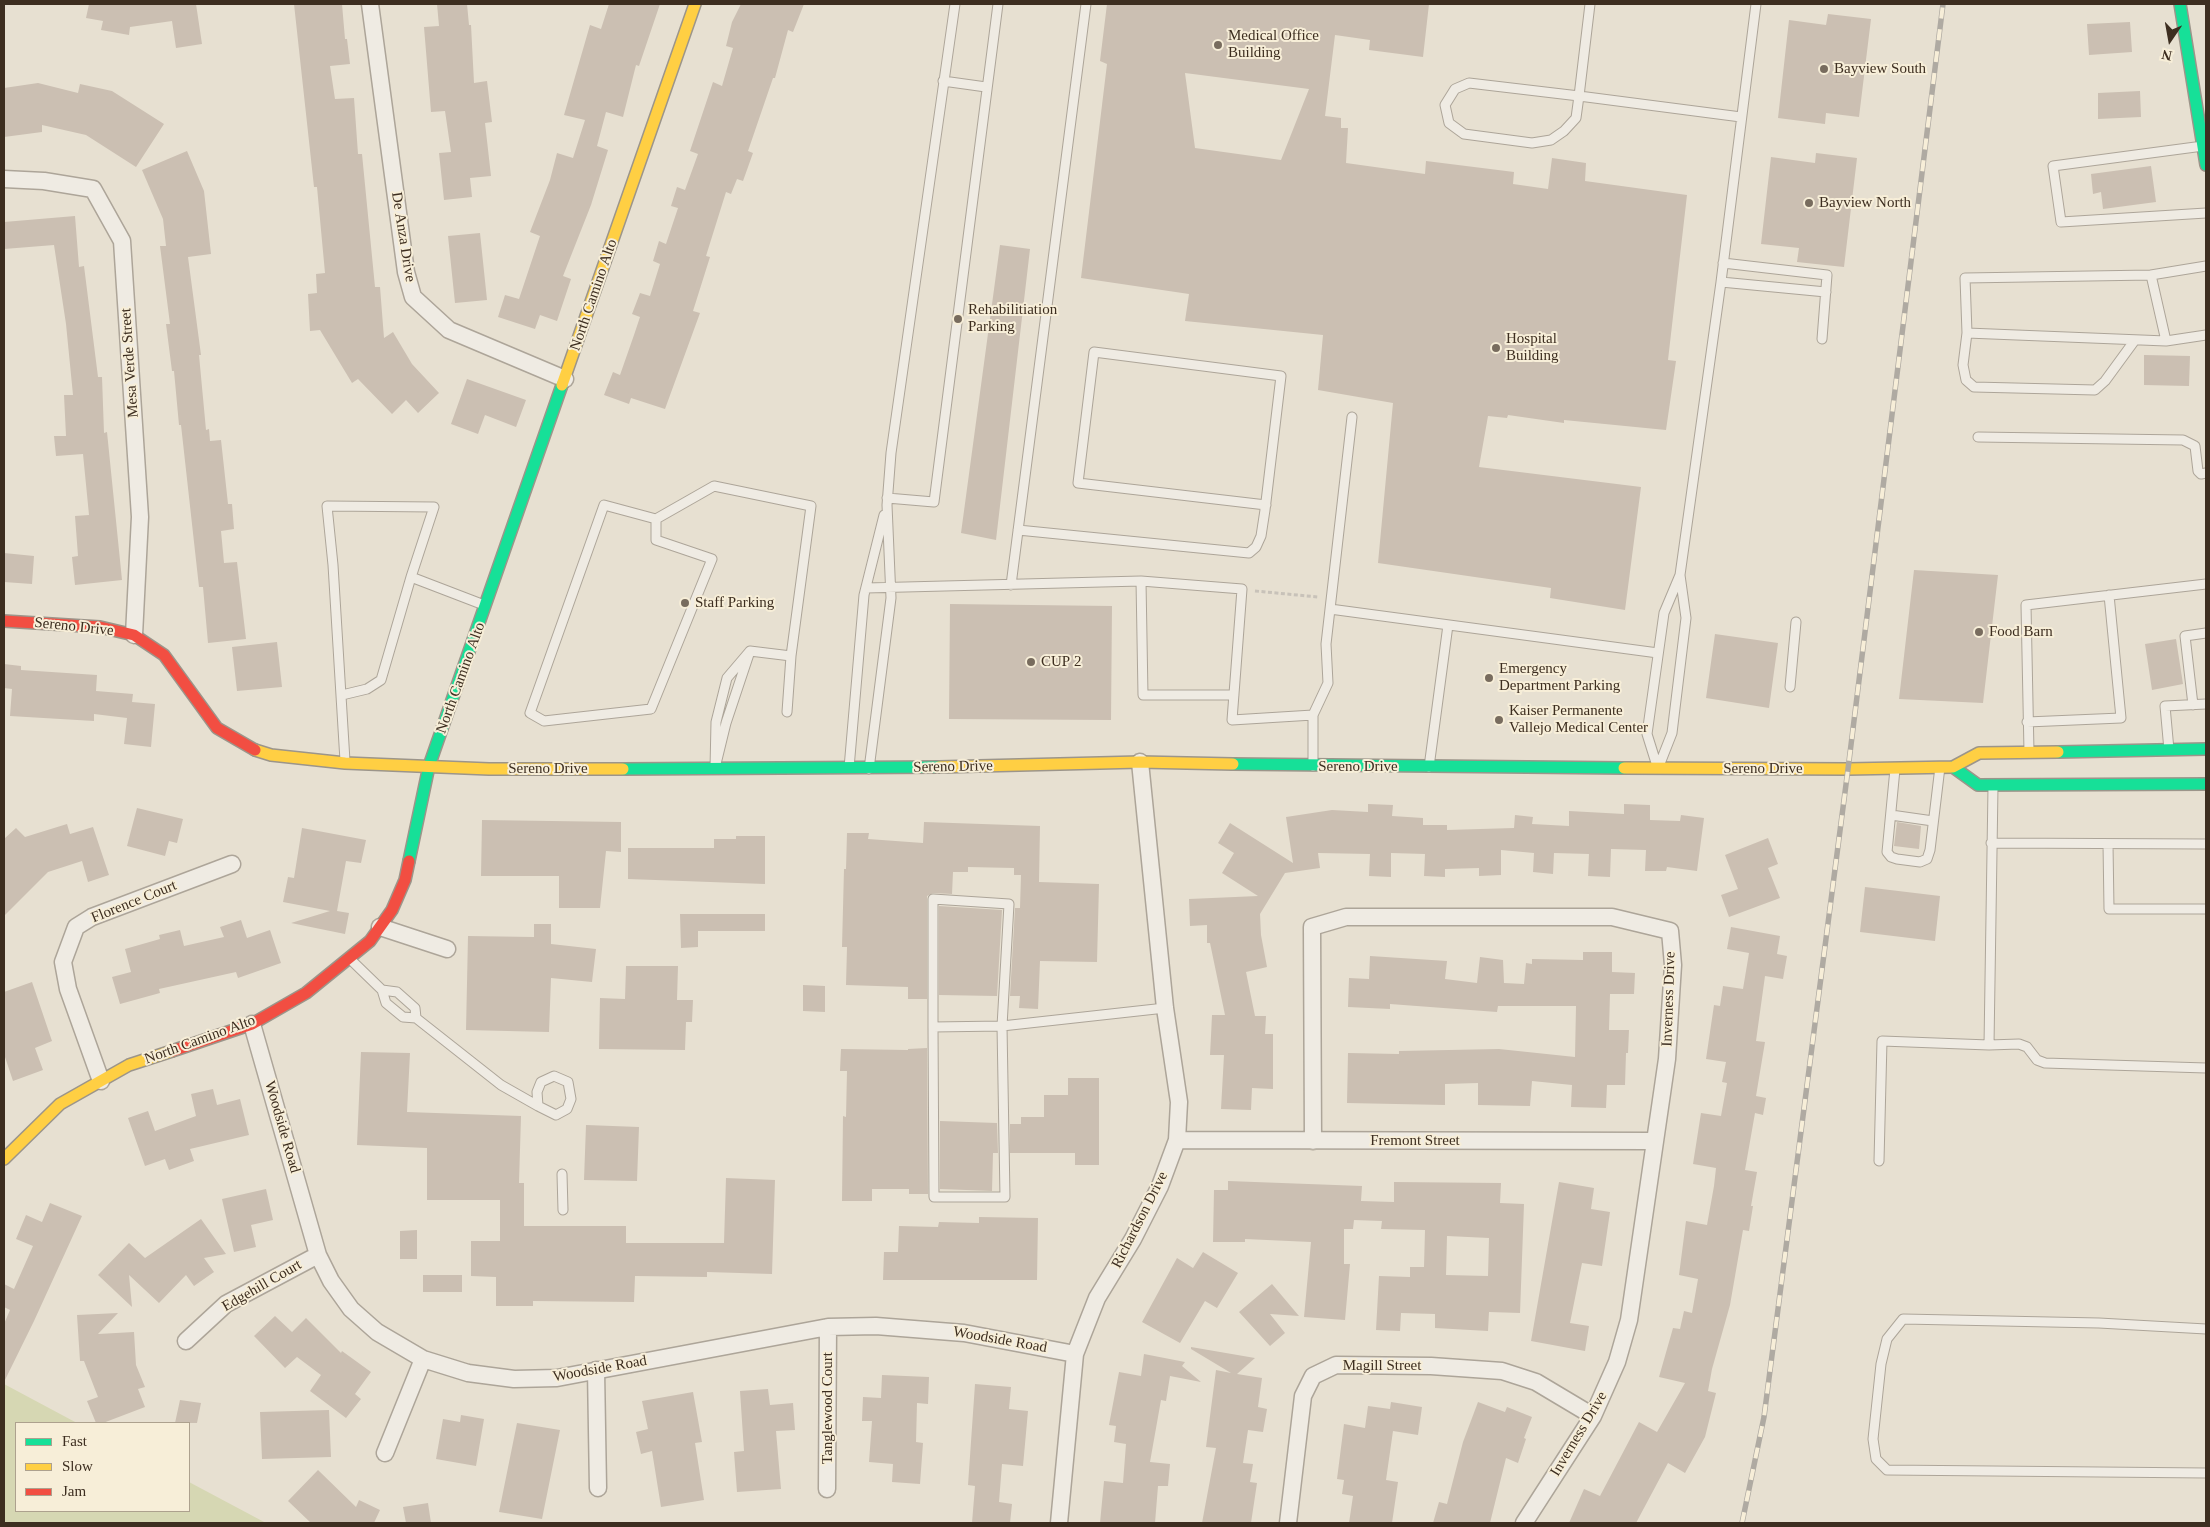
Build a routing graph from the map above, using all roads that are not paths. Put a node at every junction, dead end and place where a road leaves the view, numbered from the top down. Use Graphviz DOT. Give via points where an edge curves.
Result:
graph roads {
  1 [pos="370,4"];
  2 [pos="695,4"];
  3 [pos="955,4"];
  4 [pos="998,4"];
  5 [pos="1086,4"];
  6 [pos="1590,4"];
  7 [pos="1756,4"];
  8 [pos="2180,4"];
  9 [pos="942,81"];
  10 [pos="986,87"];
  11 [pos="1579,96"];
  12 [pos="2201,102"];
  13 [pos="1741,117"];
  14 [pos="2203,146"];
  15 [pos="2206,165"];
  16 [pos="4,178"];
  17 [pos="2206,213"];
  18 [pos="1723,263"];
  19 [pos="2206,266"];
  20 [pos="2151,275"];
  21 [pos="1721,282"];
  22 [pos="1826,292"];
  23 [pos="1967,333"];
  24 [pos="2206,336"];
  25 [pos="1822,340"];
  26 [pos="2134,340"];
  27 [pos="2166,341"];
  28 [pos="565,379"];
  29 [pos="1352,417"];
  30 [pos="1978,437"];
  31 [pos="2206,473"];
  32 [pos="887,502"];
  33 [pos="1266,505"];
  34 [pos="656,519"];
  35 [pos="1018,530"];
  36 [pos="1680,575"];
  37 [pos="411,577"];
  38 [pos="1142,581"];
  39 [pos="2206,584"];
  40 [pos="1011,585"];
  41 [pos="866,588"];
  42 [pos="891,588"];
  43 [pos="2109,596"];
  44 [pos="487,606"];
  45 [pos="1330,609"];
  46 [pos="4,621"];
  47 [pos="1796,622"];
  48 [pos="1448,625"];
  49 [pos="2206,633"];
  50 [pos="134,635"];
  51 [pos="750,651"];
  52 [pos="1658,653"];
  53 [pos="791,656"];
  54 [pos="1790,687"];
  55 [pos="342,695"];
  56 [pos="1234,695"];
  57 [pos="2206,704"];
  58 [pos="2193,705"];
  59 [pos="787,712"];
  60 [pos="1313,715"];
  61 [pos="2027,722"];
  62 [pos="2169,750"];
  63 [pos="2206,750"];
  64 [pos="2029,752"];
  65 [pos="1140,762"];
  66 [pos="345,763"];
  67 [pos="429,766"];
  68 [pos="1313,766"];
  69 [pos="1429,767"];
  70 [pos="1940,767"];
  71 [pos="1953,767"];
  72 [pos="714,768"];
  73 [pos="849,768"];
  74 [pos="1658,768"];
  75 [pos="1896,768"];
  76 [pos="870,769"];
  77 [pos="2206,784"];
  78 [pos="1993,785"];
  79 [pos="1891,815"];
  80 [pos="1933,821"];
  81 [pos="1991,843"];
  82 [pos="2108,844"];
  83 [pos="2206,844"];
  84 [pos="232,864"];
  85 [pos="2206,909"];
  86 [pos="380,927"];
  87 [pos="447,949"];
  88 [pos="349,958"];
  89 [pos="382,990"];
  90 [pos="1165,1008"];
  91 [pos="416,1018"];
  92 [pos="252,1024"];
  93 [pos="1002,1026"];
  94 [pos="933,1027"];
  95 [pos="1989,1045"];
  96 [pos="2206,1068"];
  97 [pos="101,1081"];
  98 [pos="538,1106"];
  99 [pos="1177,1140"];
  100 [pos="1313,1141"];
  101 [pos="1653,1141"];
  102 [pos="4,1159"];
  103 [pos="1879,1160"];
  104 [pos="562,1174"];
  105 [pos="563,1210"];
  106 [pos="318,1255"];
  107 [pos="828,1327"];
  108 [pos="2206,1329"];
  109 [pos="186,1341"];
  110 [pos="1075,1354"];
  111 [pos="423,1359"];
  112 [pos="596,1370"];
  113 [pos="1593,1416"];
  114 [pos="385,1453"];
  115 [pos="2206,1473"];
  116 [pos="598,1488"];
  117 [pos="827,1489"];
  118 [pos="1059,1523"];
  119 [pos="1288,1523"];
  120 [pos="1524,1523"];
  1 -- 28 [label="street, De Anza Drive" via="406,272 413,297 449,330"];
  2 -- 28 [label="street, North Camino Alto"];
  3 -- 9 [label="lane"];
  4 -- 10 [label="lane"];
  5 -- 35 [label="lane"];
  6 -- 11 [label="lane"];
  7 -- 13 [label="lane"];
  8 -- 12 [label="street"];
  9 -- 10 [label="lane"];
  9 -- 32 [label="lane"];
  10 -- 32 [label="lane" via="934,502"];
  11 -- 11 [label="lane" via="1469,83 1455,89 1445,105 1449,122 1464,134 1532,144 1551,140 1564,131 1576,118"];
  11 -- 13 [label="lane"];
  12 -- 14 [label="street"];
  13 -- 18 [label="lane"];
  14 -- 15 [label="street"];
  14 -- 17 [label="lane" via="2054,166 2061,222"];
  16 -- 50 [label="street, Mesa Verde Street" via="93,189 122,241 140,517"];
  18 -- 21 [label="lane"];
  18 -- 22 [label="lane" via="1827,275"];
  19 -- 20 [label="lane"];
  20 -- 23 [label="lane" via="1966,278"];
  20 -- 27 [label="lane"];
  21 -- 22 [label="lane"];
  21 -- 36 [label="lane"];
  22 -- 25 [label="lane"];
  23 -- 26 [label="lane"];
  23 -- 26 [label="lane" via="1963,365 1966,380 1974,387 2095,390"];
  24 -- 27 [label="lane"];
  26 -- 27 [label="lane"];
  28 -- 44 [label="street, North Camino Alto"];
  29 -- 45 [label="lane"];
  30 -- 31 [label="lane" via="2183,440 2195,446 2198,471"];
  32 -- 41 [label="lane"];
  32 -- 42 [label="lane"];
  33 -- 33 [label="lane" via="1282,376 1094,352 1078,483"];
  33 -- 35 [label="lane" via="1261,536 1249,553"];
  34 -- 34 [label="lane" via="604,505 530,713 544,721 651,709 712,559 656,540"];
  34 -- 53 [label="lane" via="714,486 811,506"];
  35 -- 40 [label="lane"];
  36 -- 52 [label="lane" via="1664,613"];
  36 -- 74 [label="lane" via="1686,618 1672,734"];
  37 -- 44 [label="lane"];
  37 -- 55 [label="lane" via="381,680 367,689"];
  37 -- 55 [label="lane" via="434,507 326,506"];
  38 -- 40 [label="lane"];
  38 -- 56 [label="lane" via="1143,696"];
  38 -- 56 [label="lane" via="1242,589"];
  39 -- 43 [label="lane"];
  40 -- 42 [label="lane"];
  41 -- 42 [label="lane"];
  41 -- 73 [label="lane"];
  42 -- 76 [label="lane"];
  43 -- 61 [label="lane" via="2026,604"];
  43 -- 61 [label="lane" via="2121,718"];
  44 -- 67 [label="street, North Camino Alto"];
  45 -- 48 [label="lane"];
  45 -- 60 [label="lane" via="1326,644 1328,683"];
  46 -- 50 [label="street, Sereno Drive" via="100,627"];
  47 -- 54 [label="lane"];
  48 -- 52 [label="lane"];
  48 -- 69 [label="lane"];
  49 -- 58 [label="lane" via="2185,636"];
  50 -- 66 [label="street, Sereno Drive" via="164,655 217,728 247,747 271,755"];
  51 -- 53 [label="lane"];
  51 -- 72 [label="lane"];
  51 -- 72 [label="lane" via="727,678 716,722"];
  52 -- 74 [label="lane" via="1647,734"];
  53 -- 59 [label="lane"];
  55 -- 66 [label="lane"];
  56 -- 60 [label="lane" via="1232,720"];
  57 -- 58 [label="lane"];
  58 -- 62 [label="lane" via="2165,706"];
  60 -- 68 [label="lane"];
  61 -- 64 [label="lane"];
  62 -- 63 [label="street, Sereno Drive"];
  62 -- 64 [label="street, Sereno Drive"];
  64 -- 71 [label="street, Sereno Drive" via="1979,753"];
  65 -- 68 [label="street, Sereno Drive"];
  65 -- 76 [label="street, Sereno Drive"];
  65 -- 90 [label="street, Richardson Drive"];
  66 -- 67 [label="street, Sereno Drive"];
  67 -- 72 [label="street, Sereno Drive" via="489,769"];
  67 -- 86 [label="street, North Camino Alto" via="405,880 392,910"];
  68 -- 69 [label="street, Sereno Drive"];
  69 -- 74 [label="street, Sereno Drive"];
  70 -- 71 [label="street, Sereno Drive"];
  70 -- 75 [label="street, Sereno Drive"];
  70 -- 80 [label="lane"];
  71 -- 78 [label="street" via="1978,785"];
  72 -- 73 [label="street, Sereno Drive"];
  73 -- 76 [label="street, Sereno Drive"];
  74 -- 75 [label="street, Sereno Drive"];
  75 -- 79 [label="lane"];
  77 -- 78 [label="street"];
  78 -- 81 [label="lane"];
  79 -- 80 [label="lane"];
  79 -- 80 [label="lane" via="1887,852 1891,857 1908,861 1927,859"];
  81 -- 82 [label="lane"];
  81 -- 95 [label="lane"];
  82 -- 83 [label="lane"];
  82 -- 85 [label="lane" via="2109,909"];
  84 -- 97 [label="street, Florence Court" via="92,917 76,927 63,962 68,989"];
  86 -- 87 [label="street"];
  86 -- 88 [label="street, North Camino Alto" via="370,941"];
  88 -- 89 [label="lane"];
  88 -- 92 [label="street, North Camino Alto" via="306,993"];
  89 -- 91 [label="lane" via="386,1003 403,1017"];
  89 -- 91 [label="lane" via="397,992 415,1008"];
  90 -- 93 [label="lane"];
  90 -- 99 [label="street, Richardson Drive" via="1179,1102"];
  91 -- 98 [label="lane" via="501,1085"];
  92 -- 97 [label="street, North Camino Alto" via="129,1065"];
  92 -- 106 [label="street, Woodside Road"];
  93 -- 94 [label="lane"];
  93 -- 94 [label="lane" via="1009,904 933,899"];
  93 -- 94 [label="lane" via="1005,1197 934,1197"];
  95 -- 96 [label="lane" via="2018,1044 2027,1047 2037,1060 2045,1063"];
  95 -- 103 [label="lane" via="1882,1041"];
  97 -- 102 [label="street, North Camino Alto" via="60,1104"];
  98 -- 98 [label="lane" via="556,1114 567,1109 571,1099 568,1082 554,1076 541,1082 537,1092"];
  99 -- 100 [label="street, Fremont Street"];
  99 -- 110 [label="street, Richardson Drive" via="1160,1186 1097,1298"];
  100 -- 101 [label="street, Fremont Street"];
  100 -- 101 [label="street, Inverness Drive" via="1312,927 1346,917 1612,917 1670,931 1672,998 1667,1059"];
  101 -- 113 [label="street, Inverness Drive" via="1629,1320 1617,1362"];
  104 -- 105 [label="lane"];
  106 -- 109 [label="street, Edgehill Court" via="226,1304"];
  106 -- 111 [label="street, Woodside Road" via="351,1309 377,1332"];
  107 -- 110 [label="street, Woodside Road" via="876,1326 964,1332"];
  107 -- 112 [label="street, Woodside Road"];
  107 -- 117 [label="street, Tanglewood Court"];
  108 -- 115 [label="lane" via="2100,1323 1903,1319 1887,1339 1873,1439 1876,1459 1887,1470"];
  110 -- 118 [label="street, Richardson Drive"];
  111 -- 112 [label="street, Woodside Road" via="468,1373 514,1379 557,1378"];
  111 -- 114 [label="street"];
  112 -- 116 [label="street"];
  113 -- 119 [label="street, Magill Street" via="1536,1382 1502,1371 1336,1365 1313,1376 1303,1396"];
  113 -- 120 [label="street, Inverness Drive"];
}
